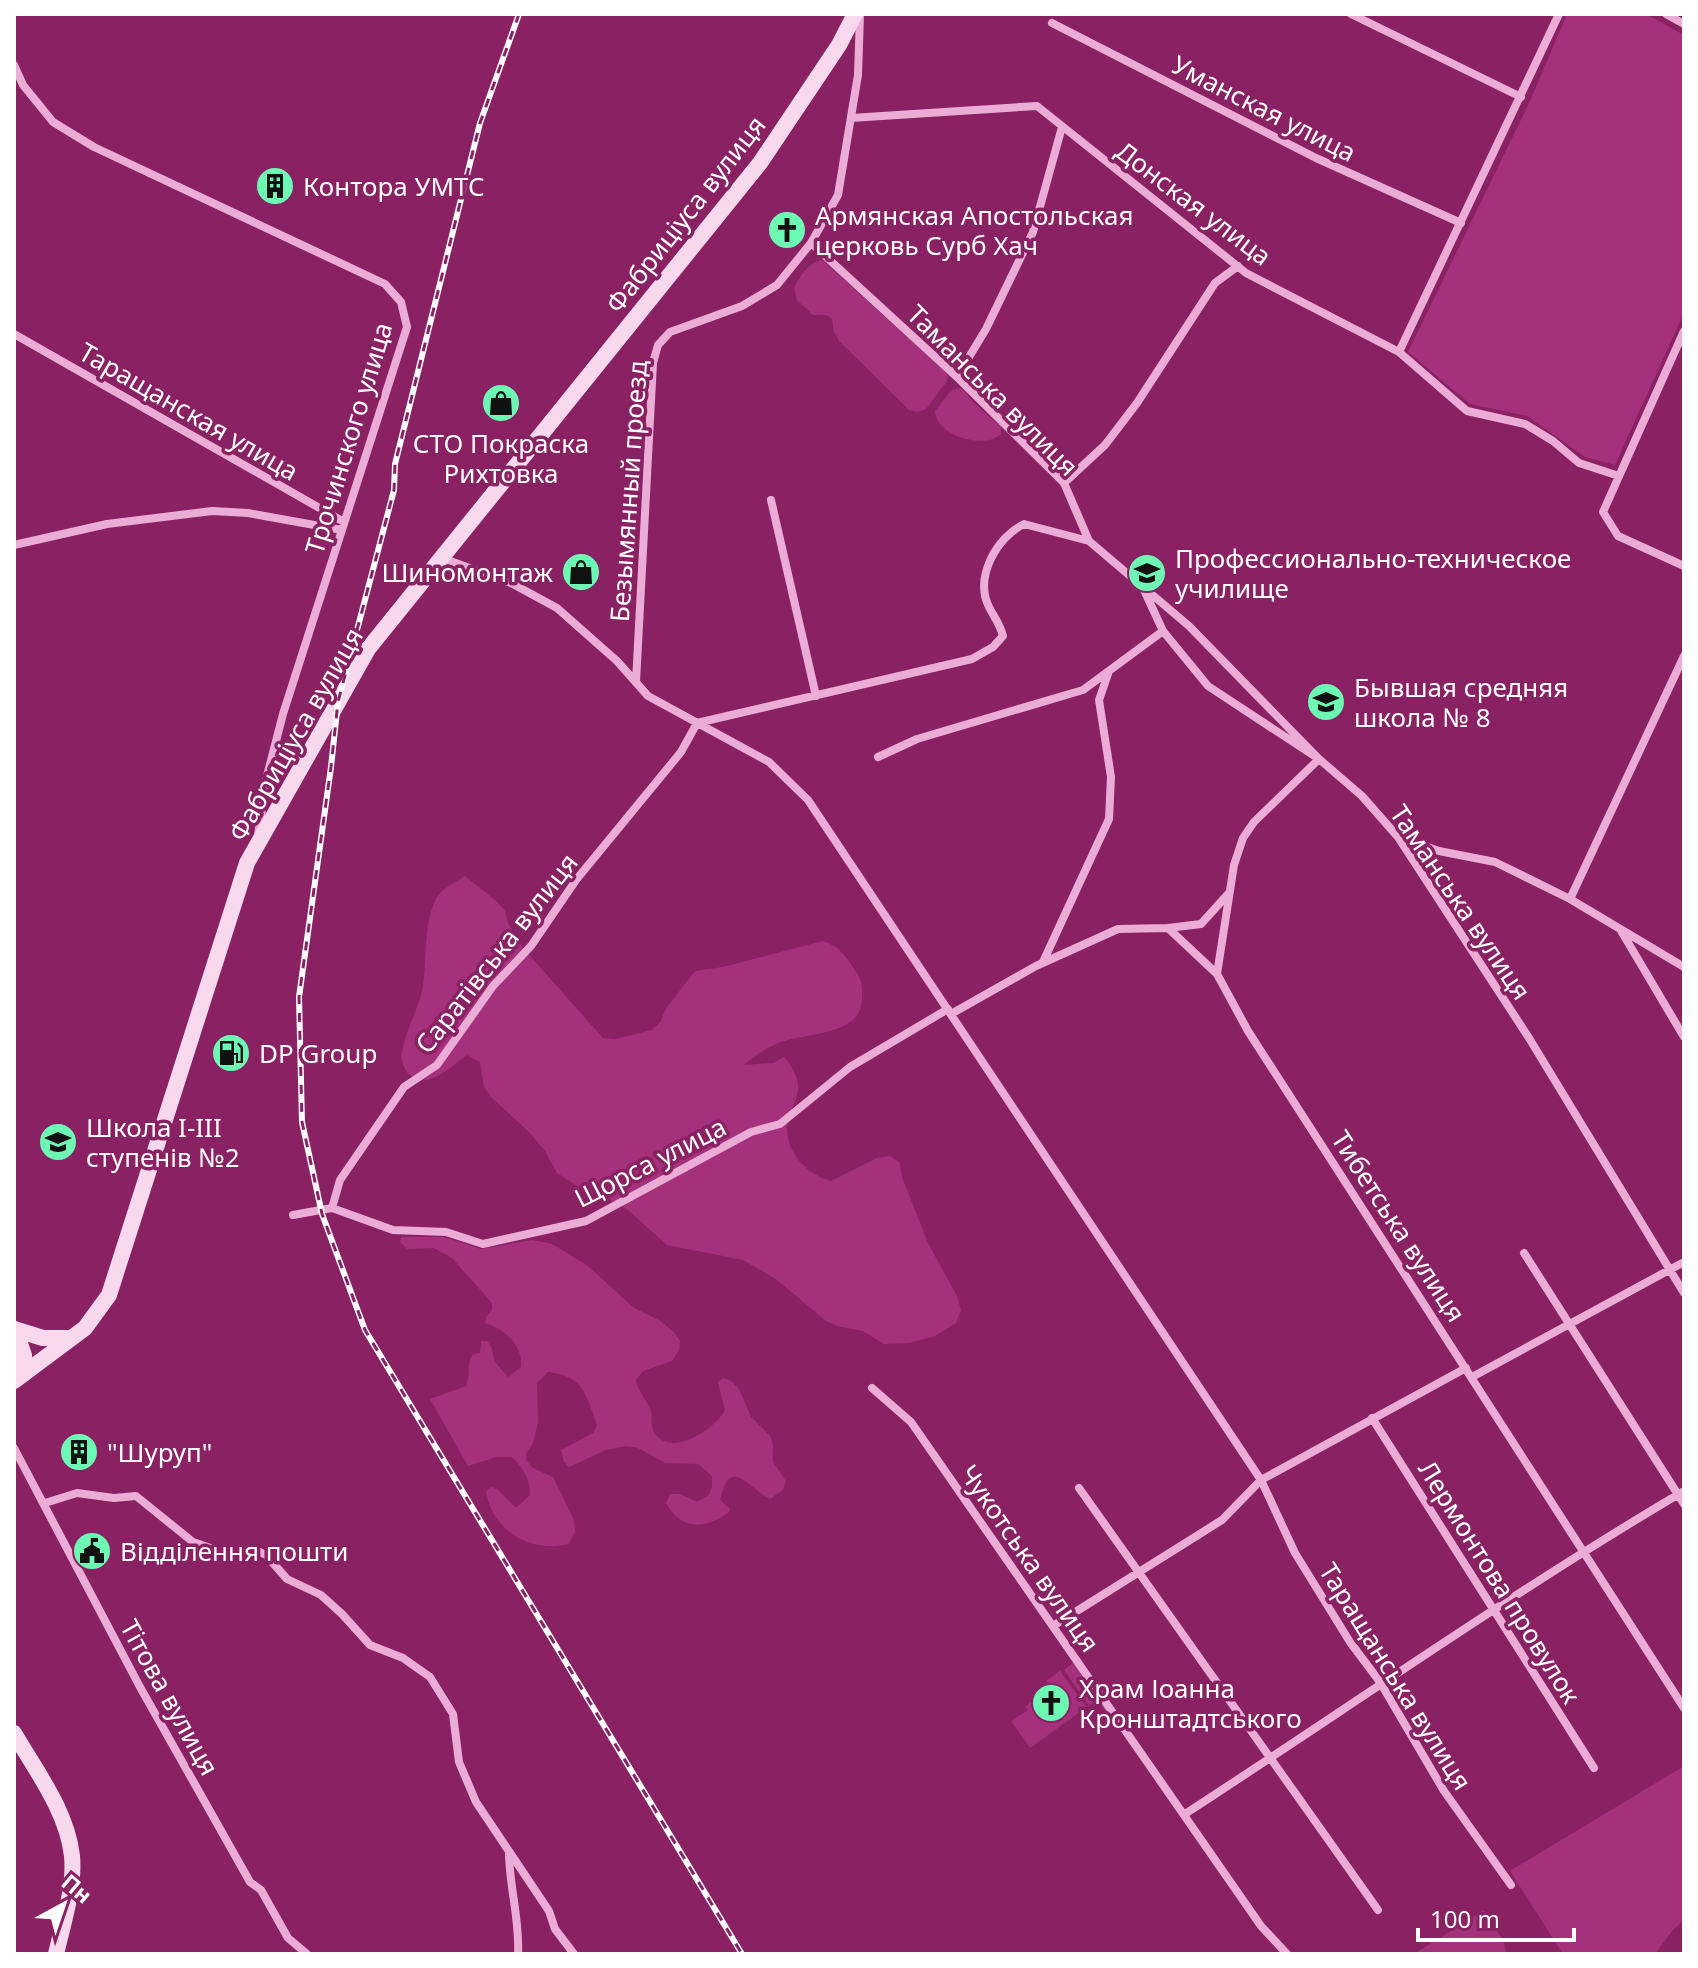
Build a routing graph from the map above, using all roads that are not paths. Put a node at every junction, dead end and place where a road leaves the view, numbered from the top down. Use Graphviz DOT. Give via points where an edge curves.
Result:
graph roads {
  1 [pos="857,14"];
  2 [pos="1351,14"];
  3 [pos="1559,14"];
  4 [pos="1666,14"];
  5 [pos="1052,23"];
  6 [pos="1684,24"];
  7 [pos="14,65"];
  8 [pos="1521,97"];
  9 [pos="851,118"];
  10 [pos="1062,127"];
  11 [pos="1461,223"];
  12 [pos="811,243"];
  13 [pos="1238,266"];
  14 [pos="1684,331"];
  15 [pos="14,334"];
  16 [pos="1399,352"];
  17 [pos="957,377"];
  18 [pos="1619,476"];
  19 [pos="1064,483"];
  20 [pos="771,500"];
  21 [pos="343,526"];
  22 [pos="1089,541"];
  23 [pos="14,545"];
  24 [pos="441,558"];
  25 [pos="1684,566"];
  26 [pos="1143,588"];
  27 [pos="1163,631"];
  28 [pos="1684,656"];
  29 [pos="1108,673"];
  30 [pos="636,683"];
  31 [pos="816,696"];
  32 [pos="697,723"];
  33 [pos="878,757"];
  34 [pos="1319,759"];
  35 [pos="1398,837"];
  36 [pos="256,847"];
  37 [pos="1229,893"];
  38 [pos="1570,899"];
  39 [pos="1168,928"];
  40 [pos="1619,928"];
  41 [pos="1684,953"];
  42 [pos="1043,962"];
  43 [pos="1682,965"];
  44 [pos="1217,974"];
  45 [pos="950,1011"];
  46 [pos="1684,1037"];
  47 [pos="332,1208"];
  48 [pos="293,1215"];
  49 [pos="1524,1253"];
  50 [pos="1684,1262"];
  51 [pos="1670,1270"];
  52 [pos="1684,1293"];
  53 [pos="1570,1326"];
  54 [pos="14,1329"];
  55 [pos="71,1338"];
  56 [pos="1466,1368"];
  57 [pos="1472,1377"];
  58 [pos="19,1378"];
  59 [pos="872,1388"];
  60 [pos="1372,1418"];
  61 [pos="14,1448"];
  62 [pos="1261,1480"];
  63 [pos="1079,1488"];
  64 [pos="1681,1493"];
  65 [pos="45,1503"];
  66 [pos="1684,1504"];
  67 [pos="1583,1551"];
  68 [pos="1140,1573"];
  69 [pos="1493,1609"];
  70 [pos="1053,1626"];
  71 [pos="1380,1682"];
  72 [pos="1684,1708"];
  73 [pos="14,1733"];
  74 [pos="1269,1759"];
  75 [pos="1594,1768"];
  76 [pos="1185,1814"];
  77 [pos="509,1851"];
  78 [pos="1511,1885"];
  79 [pos="1378,1910"];
  80 [pos="56,1954"];
  81 [pos="307,1954"];
  82 [pos="518,1954"];
  83 [pos="574,1954"];
  84 [pos="1287,1954"];
  1 -- 9 [label="street, Безымянный проезд" via="858,75"];
  1 -- 24 [label="main road, Фабриціуса вулиця" via="760,163"];
  2 -- 8 [label="street"];
  3 -- 8 [label="street"];
  4 -- 6 [label="street"];
  5 -- 11 [label="street, Уманская улица" via="1316,158"];
  7 -- 21 [label="street, Трочинского улица" via="53,122 94,147 385,284 401,302 407,327"];
  8 -- 11 [label="street"];
  9 -- 10 [label="street, Донская улица" via="1037,106"];
  9 -- 12 [label="street, Безымянный проезд" via="838,195"];
  10 -- 13 [label="street, Донская улица"];
  10 -- 17 [label="street" via="1033,232"];
  11 -- 16 [label="street"];
  12 -- 17 [label="street, Таманська вулиця"];
  12 -- 30 [label="street, Безымянный проезд" via="777,285 742,306 670,332 658,345"];
  13 -- 16 [label="street, Донская улица"];
  13 -- 19 [label="street" via="1215,283 1105,445"];
  14 -- 18 [label="street"];
  15 -- 21 [label="street, Таращанская улица"];
  16 -- 18 [label="street, Донская улица" via="1467,411 1525,424 1579,463"];
  17 -- 19 [label="street, Таманська вулиця"];
  18 -- 25 [label="street" via="1603,512 1618,536"];
  19 -- 22 [label="street, Таманська вулиця"];
  20 -- 31 [label="street"];
  21 -- 23 [label="street" via="212,511 107,524"];
  21 -- 36 [label="street, Трочинского улица" via="283,714"];
  22 -- 26 [label="street, Таманська вулиця"];
  22 -- 31 [label="street" via="1024,524 1015,529 994,551 985,576 988,606 1003,636 993,647 972,659"];
  24 -- 30 [label="street, Таращанська вулиця" via="511,583 557,608"];
  24 -- 36 [label="main road, Фабриціуса вулиця" via="368,649"];
  26 -- 27 [label="street"];
  26 -- 34 [label="street, Таманська вулиця" via="1189,626"];
  27 -- 29 [label="street"];
  27 -- 34 [label="street" via="1208,686"];
  28 -- 38 [label="street"];
  29 -- 33 [label="street" via="1083,690 917,739"];
  29 -- 42 [label="street" via="1099,700 1111,777 1109,819"];
  30 -- 32 [label="street, Таращанська вулиця" via="648,696"];
  31 -- 32 [label="street"];
  32 -- 45 [label="street, Таращанська вулиця" via="769,762 808,800"];
  32 -- 47 [label="street, Саратівська вулиця" via="681,752 576,880 531,946 493,986 437,1065 404,1087 340,1180"];
  34 -- 35 [label="street, Таманська вулиця"];
  34 -- 37 [label="street" via="1243,838"];
  35 -- 38 [label="street" via="1495,862"];
  35 -- 51 [label="street, Таманська вулиця" via="1529,1038"];
  36 -- 55 [label="main road, Фабриціуса вулиця" via="109,1295"];
  37 -- 39 [label="street, Щорса улица" via="1201,924"];
  37 -- 44 [label="street"];
  38 -- 40 [label="street"];
  39 -- 42 [label="street, Щорса улица" via="1118,929"];
  39 -- 44 [label="street, Тибетська вулиця"];
  40 -- 43 [label="street"];
  40 -- 46 [label="street"];
  41 -- 43 [label="street"];
  42 -- 45 [label="street, Щорса улица"];
  44 -- 56 [label="street, Тибетська вулиця" via="1248,1031"];
  45 -- 47 [label="street, Щорса улица" via="850,1067 780,1124 751,1132 586,1221 483,1244 446,1232 393,1230"];
  45 -- 62 [label="street, Таращанська вулиця"];
  47 -- 48 [label="street"];
  49 -- 53 [label="street"];
  50 -- 51 [label="street"];
  51 -- 52 [label="street, Таманська вулиця"];
  51 -- 53 [label="street"];
  53 -- 57 [label="street"];
  53 -- 64 [label="street"];
  54 -- 55 [label="main road" via="43,1338"];
  54 -- 58 [label="main road" via="24,1355"];
  55 -- 58 [label="main road, Фабриціуса вулиця"];
  56 -- 57 [label="street, Тибетська вулиця"];
  56 -- 60 [label="street"];
  57 -- 67 [label="street, Тибетська вулиця"];
  59 -- 70 [label="street, Чукотська вулиця" via="911,1422"];
  60 -- 62 [label="street"];
  60 -- 69 [label="street, Лермонтова провулок"];
  61 -- 65 [label="street, Тітова вулиця"];
  62 -- 68 [label="street" via="1222,1520"];
  62 -- 71 [label="street, Таращанська вулиця" via="1295,1553"];
  63 -- 68 [label="street"];
  64 -- 66 [label="street"];
  64 -- 67 [label="street"];
  65 -- 77 [label="street" via="77,1493 136,1496 193,1542 225,1553 254,1549 267,1555 287,1579 321,1595 370,1645 403,1658 430,1677 453,1714 459,1762 476,1802"];
  65 -- 81 [label="street, Тітова вулиця" via="250,1882 261,1890 288,1938"];
  67 -- 69 [label="street"];
  67 -- 72 [label="street, Тибетська вулиця"];
  68 -- 70 [label="street"];
  68 -- 74 [label="street"];
  69 -- 71 [label="street"];
  69 -- 75 [label="street, Лермонтова провулок"];
  70 -- 76 [label="street, Чукотська вулиця"];
  71 -- 74 [label="street"];
  71 -- 78 [label="street, Таращанська вулиця" via="1444,1791"];
  73 -- 80 [label="main road" via="55,1803 72,1859"];
  74 -- 76 [label="street"];
  74 -- 79 [label="street"];
  76 -- 84 [label="street, Чукотська вулиця" via="1261,1926"];
  77 -- 82 [label="street"];
  77 -- 83 [label="street"];
}
